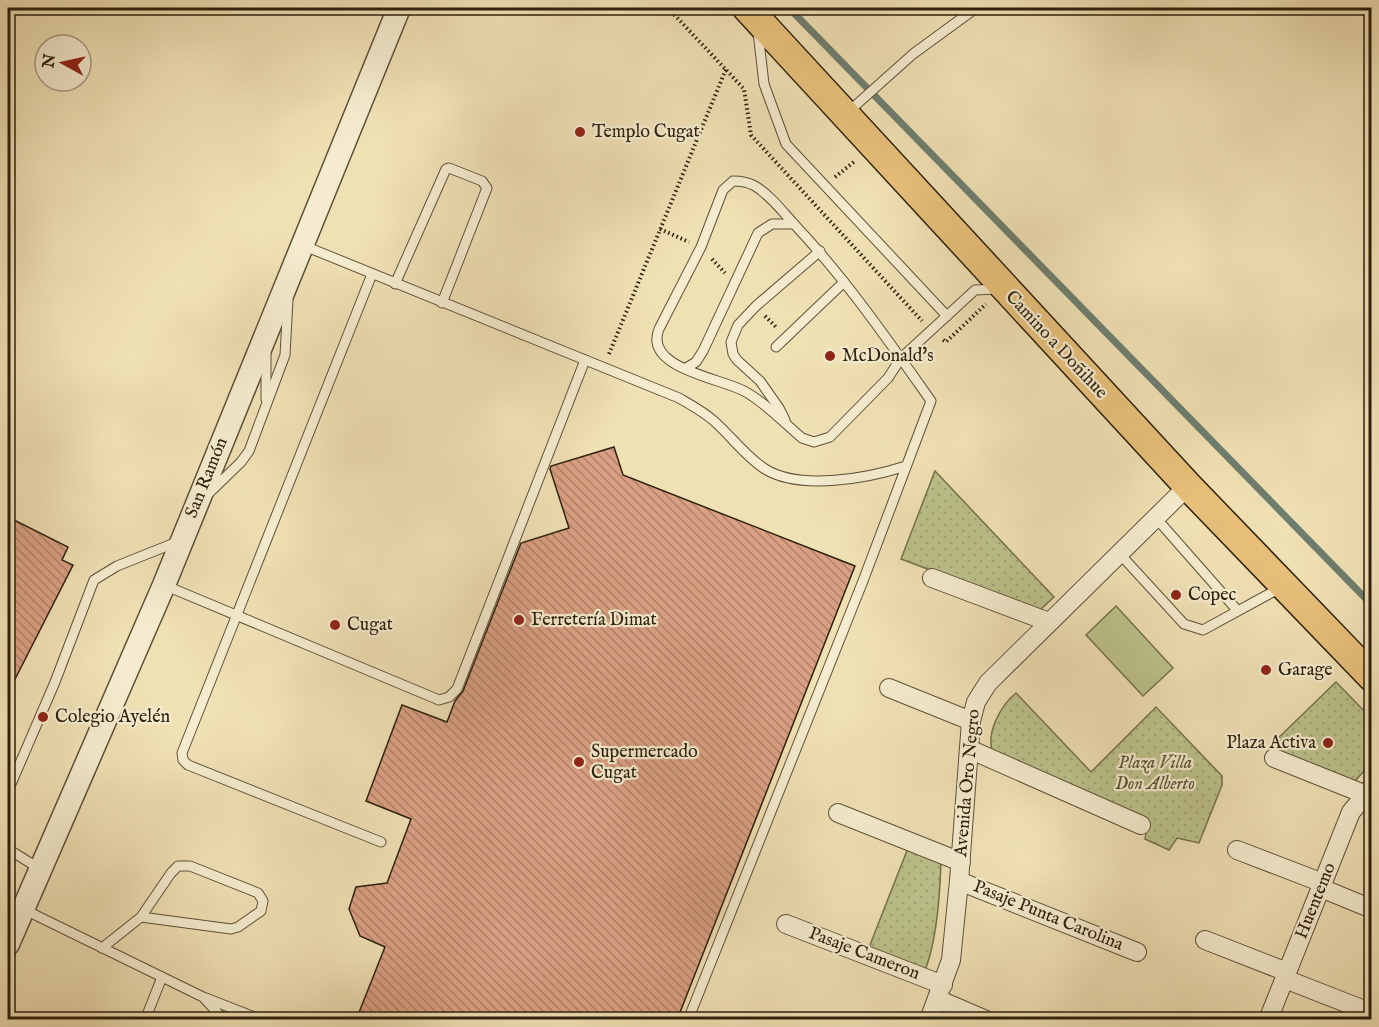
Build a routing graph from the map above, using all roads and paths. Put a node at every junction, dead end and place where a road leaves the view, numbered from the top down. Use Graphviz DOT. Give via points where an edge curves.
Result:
graph roads {
  1 [pos="399,8"];
  2 [pos="976,8"];
  3 [pos="752,13"];
  4 [pos="726,69"];
  5 [pos="846,115"];
  6 [pos="874,145"];
  7 [pos="825,185"];
  8 [pos="809,198"];
  9 [pos="794,224"];
  10 [pos="302,245"];
  11 [pos="820,251"];
  12 [pos="372,274"];
  13 [pos="290,276"];
  14 [pos="843,282"];
  15 [pos="395,284"];
  16 [pos="1005,290"];
  17 [pos="442,303"];
  18 [pos="947,316"];
  19 [pos="266,334"];
  20 [pos="776,346"];
  21 [pos="901,358"];
  22 [pos="585,360"];
  23 [pos="686,368"];
  24 [pos="603,369"];
  25 [pos="267,405"];
  26 [pos="787,424"];
  27 [pos="906,466"];
  28 [pos="1188,486"];
  29 [pos="196,505"];
  30 [pos="1156,518"];
  31 [pos="182,540"];
  32 [pos="1119,553"];
  33 [pos="932,578"];
  34 [pos="164,585"];
  35 [pos="1284,586"];
  36 [pos="1237,610"];
  37 [pos="236,615"];
  38 [pos="1049,622"];
  39 [pos="1371,677"];
  40 [pos="889,688"];
  41 [pos="971,721"];
  42 [pos="969,749"];
  43 [pos="1274,758"];
  44 [pos="8,790"];
  45 [pos="1368,790"];
  46 [pos="838,813"];
  47 [pos="1141,825"];
  48 [pos="381,842"];
  49 [pos="8,849"];
  50 [pos="1237,850"];
  51 [pos="961,862"];
  52 [pos="40,869"];
  53 [pos="959,881"];
  54 [pos="1322,886"];
  55 [pos="23,909"];
  56 [pos="1371,909"];
  57 [pos="141,917"];
  58 [pos="786,924"];
  59 [pos="1205,940"];
  60 [pos="8,944"];
  61 [pos="102,948"];
  62 [pos="1137,952"];
  63 [pos="1286,975"];
  64 [pos="162,977"];
  65 [pos="940,992"];
  66 [pos="203,997"];
  67 [pos="1371,1013"];
  68 [pos="144,1020"];
  69 [pos="224,1020"];
  70 [pos="262,1020"];
  71 [pos="688,1020"];
  72 [pos="929,1020"];
  73 [pos="986,1020"];
  74 [pos="1268,1020"];
  1 -- 10 [label="street, San Ramón"];
  2 -- 5 [label="lane" via="913,54"];
  3 -- 5 [label="main road, Camino a Doñihue"];
  3 -- 7 [label="lane" via="764,84 786,144"];
  4 -- 24 [label="path"];
  5 -- 6 [label="main road, Camino a Doñihue"];
  6 -- 7 [label="path"];
  6 -- 16 [label="main road, Camino a Doñihue"];
  7 -- 8 [label="path"];
  7 -- 18 [label="lane"];
  9 -- 11 [label="lane"];
  9 -- 23 [label="lane" via="772,224 758,233 703,351"];
  9 -- 23 [label="lane" via="755,186 733,181 723,190 701,247 656,336 656,345 665,358"];
  10 -- 12 [label="lane"];
  10 -- 13 [label="street, San Ramón"];
  11 -- 14 [label="lane"];
  11 -- 26 [label="lane" via="756,306 738,325 731,342 733,354 759,381"];
  12 -- 15 [label="lane"];
  12 -- 37 [label="lane"];
  13 -- 19 [label="street, San Ramón"];
  13 -- 25 [label="lane" via="285,356"];
  14 -- 20 [label="lane"];
  14 -- 21 [label="lane"];
  15 -- 17 [label="lane"];
  15 -- 17 [label="lane" via="446,169 482,181 487,188"];
  16 -- 18 [label="lane" via="975,290"];
  16 -- 28 [label="main road, Camino a Doñihue"];
  17 -- 22 [label="lane"];
  18 -- 21 [label="lane"];
  19 -- 25 [label="lane"];
  19 -- 29 [label="street, San Ramón"];
  21 -- 26 [label="lane" via="888,378 830,437 814,442 802,438"];
  21 -- 27 [label="lane" via="931,401"];
  22 -- 24 [label="lane"];
  22 -- 37 [label="lane" via="457,689 449,698 439,700"];
  23 -- 26 [label="lane" via="745,391"];
  24 -- 27 [label="lane" via="679,398 712,419 755,461 775,474 842,480"];
  25 -- 29 [label="lane" via="249,452"];
  27 -- 71 [label="lane"];
  28 -- 30 [label="street, Avenida Oro Negro"];
  28 -- 35 [label="main road, Camino a Doñihue"];
  29 -- 31 [label="street, San Ramón"];
  30 -- 32 [label="street, Avenida Oro Negro"];
  30 -- 36 [label="lane"];
  31 -- 34 [label="street, San Ramón"];
  31 -- 44 [label="lane" via="117,566 94,580"];
  32 -- 36 [label="lane" via="1184,624 1203,630"];
  32 -- 38 [label="street, Avenida Oro Negro"];
  33 -- 38 [label="street"];
  34 -- 37 [label="lane"];
  34 -- 52 [label="street, San Ramón"];
  35 -- 36 [label="lane"];
  35 -- 39 [label="main road, Camino a Doñihue"];
  37 -- 48 [label="lane" via="182,753 183,760"];
  38 -- 41 [label="street, Avenida Oro Negro" via="988,682 976,702"];
  40 -- 41 [label="street"];
  41 -- 42 [label="street, Avenida Oro Negro"];
  42 -- 47 [label="street"];
  42 -- 51 [label="street, Avenida Oro Negro"];
  43 -- 45 [label="street"];
  45 -- 54 [label="street, Huentemo" via="1351,812"];
  46 -- 51 [label="street"];
  49 -- 52 [label="lane"];
  50 -- 54 [label="street"];
  51 -- 53 [label="street, Avenida Oro Negro"];
  52 -- 55 [label="street, San Ramón"];
  53 -- 62 [label="street, Pasaje Punta Carolina"];
  53 -- 65 [label="street, Avenida Oro Negro" via="951,960"];
  54 -- 56 [label="street"];
  54 -- 63 [label="street, Huentemo"];
  55 -- 60 [label="street, San Ramón"];
  55 -- 61 [label="lane"];
  57 -- 57 [label="lane" via="178,866 190,866 258,893 263,901 261,911 231,929"];
  57 -- 61 [label="lane"];
  58 -- 65 [label="street, Pasaje Cameron"];
  59 -- 63 [label="street"];
  61 -- 64 [label="lane"];
  63 -- 67 [label="street"];
  63 -- 74 [label="street, Huentemo"];
  64 -- 66 [label="lane"];
  64 -- 68 [label="lane"];
  65 -- 72 [label="street, Avenida Oro Negro"];
  65 -- 73 [label="street, Pasaje Cameron"];
  66 -- 69 [label="lane"];
  66 -- 70 [label="lane"];
}
